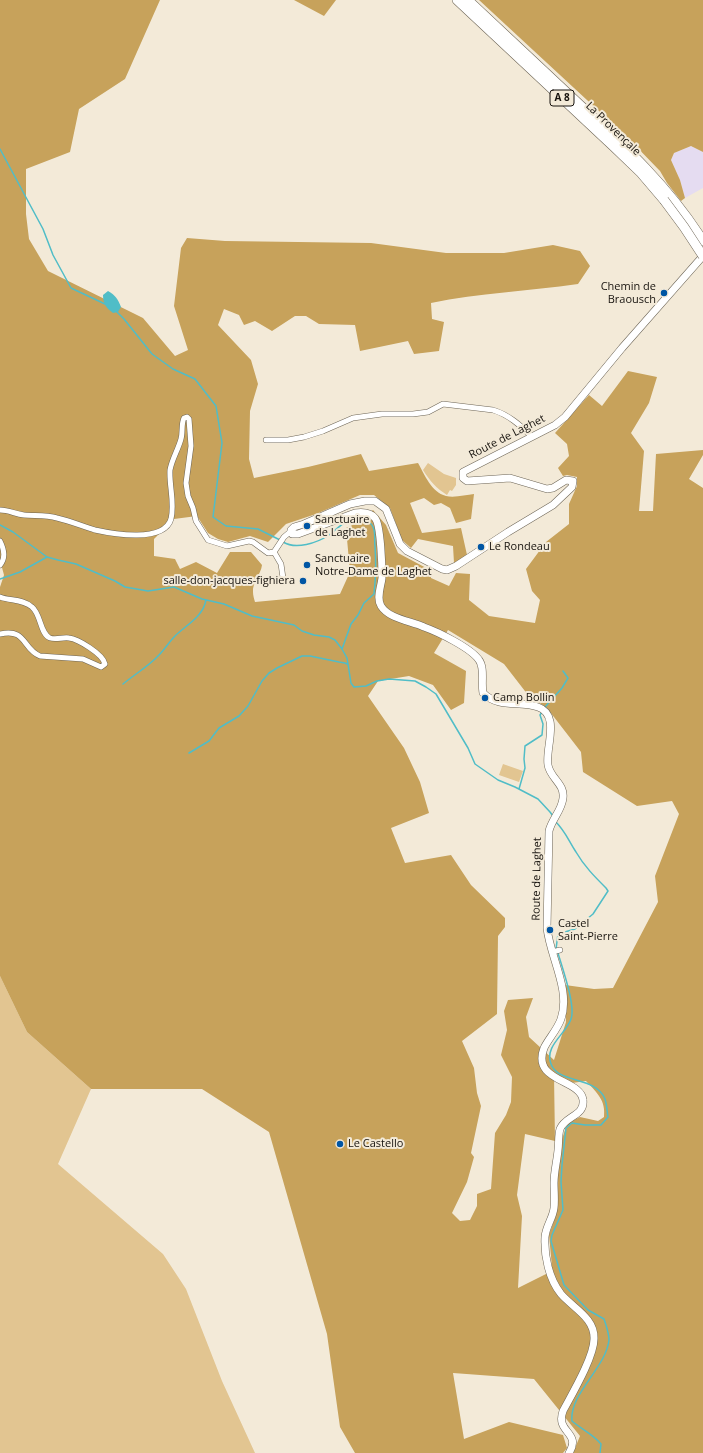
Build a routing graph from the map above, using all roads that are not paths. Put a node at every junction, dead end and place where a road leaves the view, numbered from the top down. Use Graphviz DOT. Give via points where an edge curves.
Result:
graph roads {
  1 [pos="457,0"];
  2 [pos="468,0"];
  3 [pos="667,197"];
  4 [pos="703,241"];
  5 [pos="703,256"];
  6 [pos="531,436"];
  7 [pos="266,440"];
  8 [pos="0,510"];
  9 [pos="290,532"];
  10 [pos="0,541"];
  11 [pos="275,551"];
  12 [pos="0,565"];
  13 [pos="282,578"];
  14 [pos="0,597"];
  15 [pos="0,634"];
  16 [pos="569,1453"];
  1 -- 3 [label="highway, La Provençale / A 8"];
  2 -- 3 [label="highway, La Provençale / A 8" via="618,140 646,168"];
  3 -- 4 [label="highway, La Provençale / A 8" via="688,218"];
  3 -- 5 [label="highway, La Provençale / A 8, bridge"];
  5 -- 6 [label="main road, Route de Laghet" via="565,417 555,425"];
  6 -- 7 [label="street" via="501,412 443,404 428,412 353,418 304,436 288,440"];
  6 -- 9 [label="main road, Route de Laghet" via="465,470 463,478 470,482 510,478 549,489 568,480 572,481 572,487 553,505 451,568 442,570 407,551 400,544 386,509 375,501 350,504 291,528"];
  8 -- 11 [label="street" via="58,518 112,533 154,534 170,521 171,464 181,439 182,421 187,417 191,446 187,492 196,520 208,540 227,546 248,541 265,552"];
  9 -- 11 [label="street"];
  9 -- 16 [label="main road, Route de Laghet" via="298,534 355,513 372,515 378,522 382,558 380,605 398,617 450,639 475,656 481,664 484,693 491,700 534,706 549,716 548,768 563,792 563,802 549,831 546,921 547,933 555,951 564,1004 559,1024 542,1052 542,1061 549,1074 578,1090 584,1102 580,1112 564,1122 559,1133 554,1209 546,1235 548,1266 560,1293 585,1316 594,1337 591,1354 561,1420 572,1439"];
  10 -- 12 [label="street" via="4,547"];
  11 -- 13 [label="street" via="281,564"];
  14 -- 15 [label="street" via="33,607 45,634 50,638 74,639 92,649 105,660 105,664 101,667 83,659 40,656 34,654 20,636"];
}
